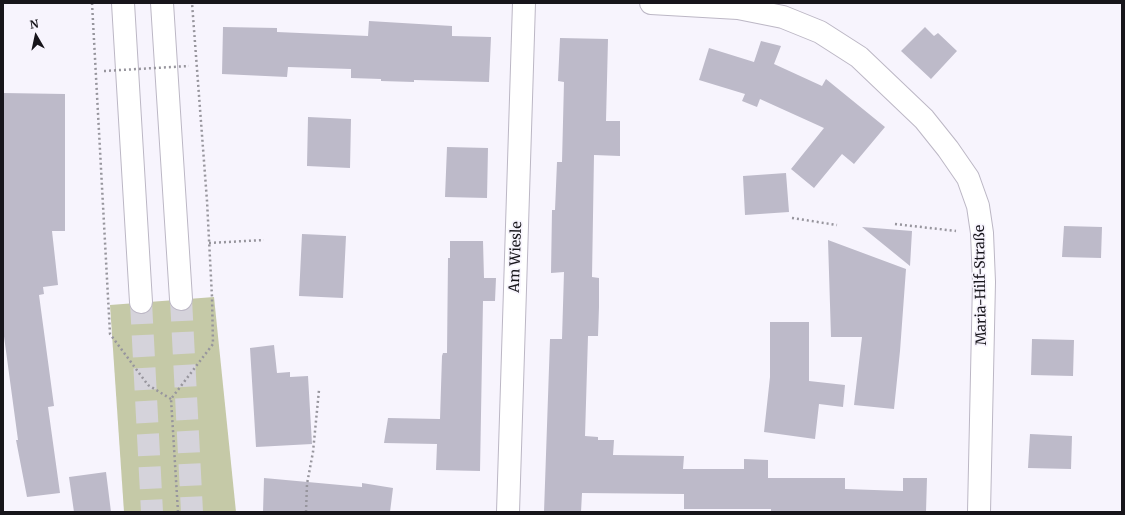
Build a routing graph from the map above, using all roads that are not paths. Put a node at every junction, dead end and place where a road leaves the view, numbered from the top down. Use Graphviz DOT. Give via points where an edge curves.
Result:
graph roads {
  1 [pos="123,3"];
  2 [pos="162,3"];
  3 [pos="524,3"];
  4 [pos="651,3"];
  5 [pos="781,10"];
  6 [pos="181,299"];
  7 [pos="141,302"];
  8 [pos="508,512"];
  9 [pos="979,512"];
  1 -- 7 [label="main road"];
  2 -- 6 [label="main road"];
  3 -- 8 [label="main road, Am Wiesle"];
  4 -- 5 [label="main road, Maria-Hilf-Straße"];
  5 -- 9 [label="main road, Maria-Hilf-Straße" via="859,57 924,119 968,178 978,206 984,282"];
}
